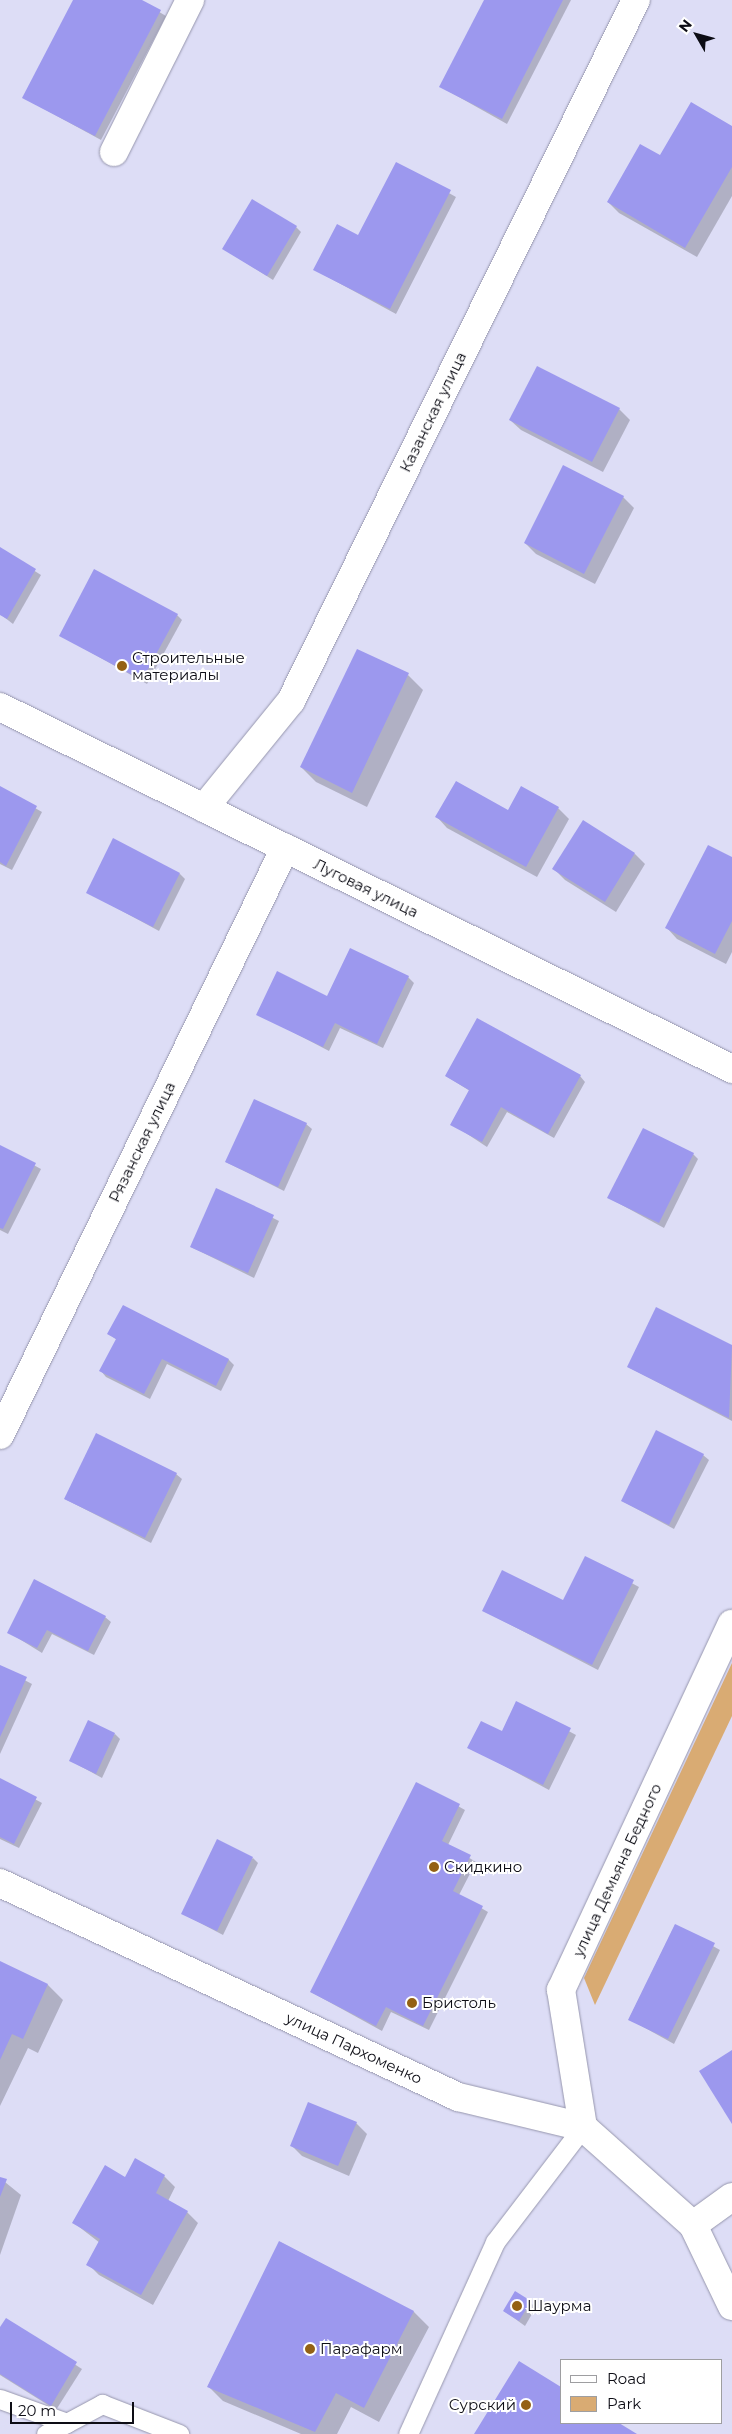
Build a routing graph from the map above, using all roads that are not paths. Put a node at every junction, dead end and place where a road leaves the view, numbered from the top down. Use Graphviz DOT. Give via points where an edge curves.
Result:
graph roads {
  1 [pos="190,0"];
  2 [pos="636,0"];
  3 [pos="114,152"];
  4 [pos="0,707"];
  5 [pos="204,808"];
  6 [pos="285,848"];
  7 [pos="732,1069"];
  8 [pos="0,1435"];
  9 [pos="732,1624"];
  10 [pos="0,1883"];
  11 [pos="583,2127"];
  12 [pos="732,2196"];
  13 [pos="693,2225"];
  14 [pos="732,2306"];
  15 [pos="0,2399"];
  16 [pos="67,2423"];
  17 [pos="46,2434"];
  18 [pos="180,2434"];
  19 [pos="408,2434"];
  1 -- 3 [label="street"];
  2 -- 5 [label="street, Казанская улица" via="291,701"];
  4 -- 5 [label="street, Луговая улица"];
  5 -- 6 [label="street, Луговая улица"];
  6 -- 7 [label="street, Луговая улица"];
  6 -- 8 [label="street, Рязанская улица"];
  9 -- 11 [label="street, улица Демьяна Бедного" via="561,1990"];
  10 -- 11 [label="street, улица Пархоменко" via="458,2097"];
  11 -- 13 [label="street, улица Пархоменко"];
  11 -- 19 [label="lane" via="496,2242"];
  12 -- 13 [label="street"];
  13 -- 14 [label="street"];
  15 -- 16 [label="lane"];
  16 -- 17 [label="lane"];
  16 -- 18 [label="lane" via="102,2404"];
}
